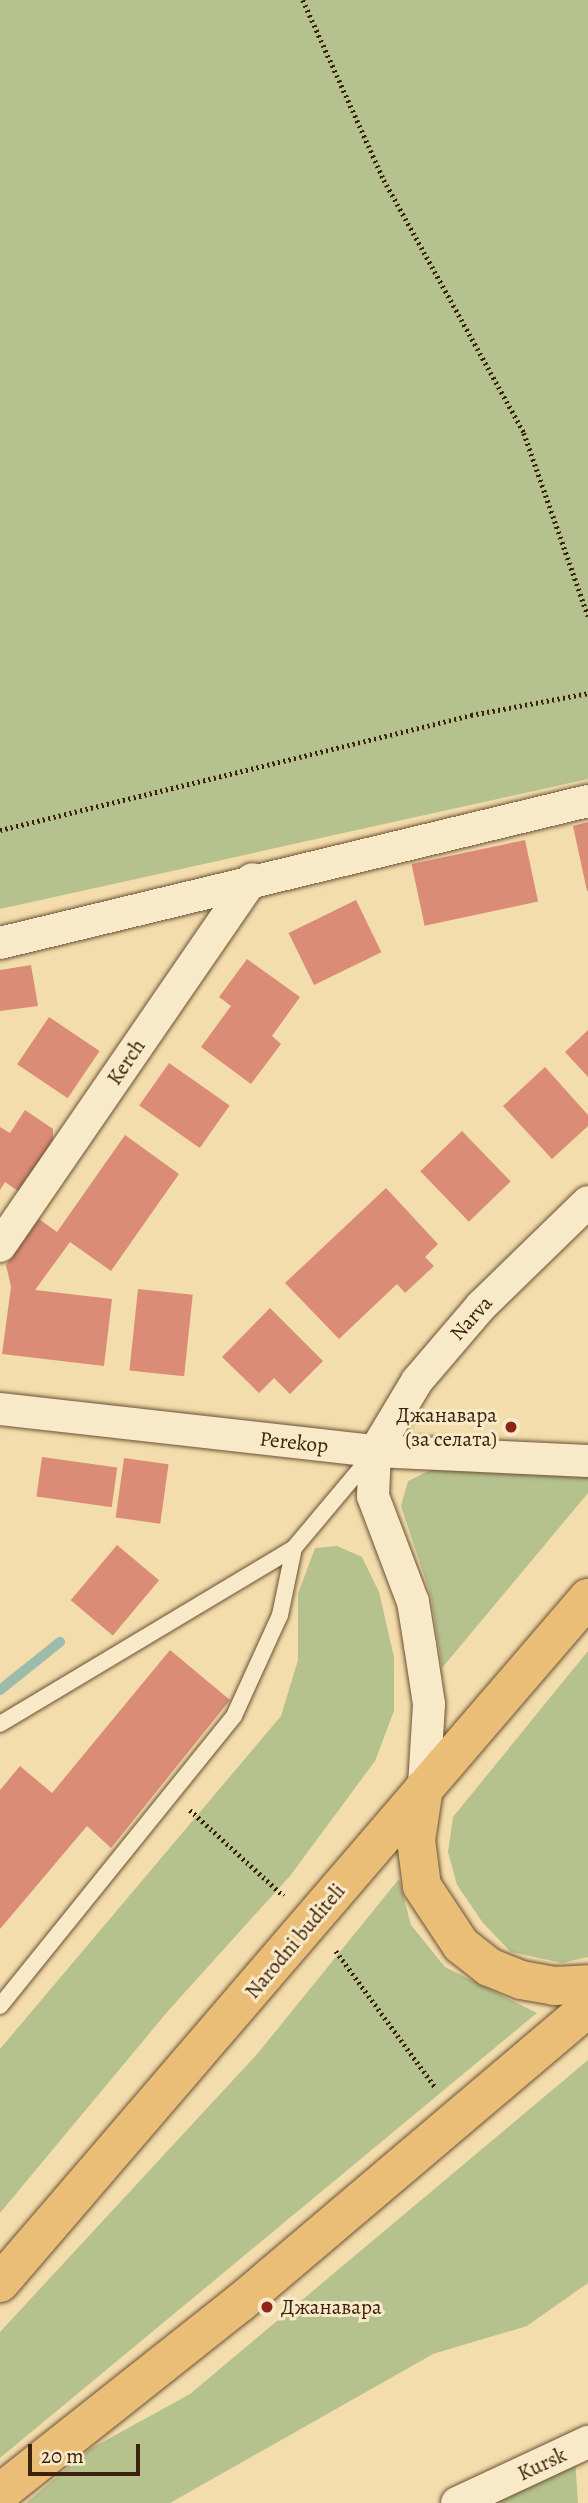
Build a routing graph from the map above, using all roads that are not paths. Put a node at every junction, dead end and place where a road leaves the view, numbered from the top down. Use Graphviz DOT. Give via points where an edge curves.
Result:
graph roads {
  1 [pos="588,801"];
  2 [pos="252,879"];
  3 [pos="0,943"];
  4 [pos="588,1202"];
  5 [pos="0,1246"];
  6 [pos="0,1409"];
  7 [pos="375,1451"];
  8 [pos="588,1461"];
  9 [pos="294,1548"];
  10 [pos="588,1598"];
  11 [pos="0,1724"];
  12 [pos="424,1786"];
  13 [pos="588,1984"];
  14 [pos="0,2006"];
  15 [pos="588,2008"];
  16 [pos="0,2283"];
  17 [pos="588,2442"];
  18 [pos="0,2493"];
  19 [pos="457,2503"];
  1 -- 2 [label="street"];
  2 -- 3 [label="street"];
  2 -- 5 [label="street, Kerch"];
  4 -- 7 [label="street, Narva" via="481,1306 417,1381"];
  6 -- 7 [label="street, Perekop"];
  7 -- 8 [label="street, Perekop"];
  7 -- 9 [label="lane"];
  7 -- 12 [label="street" via="373,1496 413,1602 421,1644 429,1704"];
  9 -- 11 [label="lane"];
  9 -- 14 [label="lane" via="281,1615 234,1716"];
  10 -- 12 [label="main road, Narodni buditeli"];
  12 -- 13 [label="main road" via="416,1840 422,1885 461,1945 489,1966 521,1980 554,1986"];
  12 -- 16 [label="main road, Narodni buditeli" via="181,2077"];
  15 -- 18 [label="main road" via="240,2303"];
  17 -- 19 [label="street, Kursk"];
}
